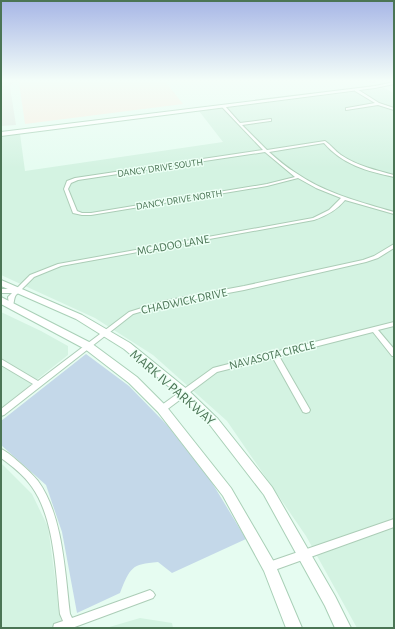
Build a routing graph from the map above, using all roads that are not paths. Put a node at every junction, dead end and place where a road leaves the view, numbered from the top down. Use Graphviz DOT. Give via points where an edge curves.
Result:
graph roads {
  1 [pos="190,109"];
  2 [pos="226,109"];
  3 [pos="270,120"];
  4 [pos="240,124"];
  5 [pos="51,125"];
  6 [pos="1,129"];
  7 [pos="1,134"];
  8 [pos="266,151"];
  9 [pos="394,176"];
  10 [pos="299,177"];
  11 [pos="68,196"];
  12 [pos="344,198"];
  13 [pos="394,212"];
  14 [pos="394,246"];
  15 [pos="1,283"];
  16 [pos="1,291"];
  17 [pos="19,291"];
  18 [pos="1,300"];
  19 [pos="11,304"];
  20 [pos="394,324"];
  21 [pos="374,329"];
  22 [pos="105,332"];
  23 [pos="88,346"];
  24 [pos="274,354"];
  25 [pos="394,354"];
  26 [pos="1,362"];
  27 [pos="38,384"];
  28 [pos="184,393"];
  29 [pos="162,409"];
  30 [pos="306,410"];
  31 [pos="1,413"];
  32 [pos="1,453"];
  33 [pos="394,523"];
  34 [pos="305,554"];
  35 [pos="269,567"];
  36 [pos="150,595"];
  37 [pos="69,624"];
  38 [pos="58,628"];
  39 [pos="294,628"];
  40 [pos="343,628"];
  1 -- 5 [label="main road"];
  2 -- 4 [label="street"];
  3 -- 4 [label="street"];
  4 -- 8 [label="street"];
  5 -- 6 [label="main road"];
  5 -- 7 [label="main road"];
  8 -- 9 [label="street" via="325,142 332,151 348,161"];
  8 -- 10 [label="street"];
  8 -- 11 [label="street, DANCY DRIVE SOUTH" via="72,180 67,184"];
  10 -- 11 [label="street, DANCY DRIVE NORTH" via="267,185 91,214 75,212"];
  10 -- 12 [label="street"];
  12 -- 13 [label="street"];
  12 -- 17 [label="street, MCADOO LANE" via="337,208 314,218 60,265 32,276"];
  14 -- 22 [label="street, CHADWICK DRIVE" via="364,262 141,309"];
  15 -- 17 [label="main road, MARK IV PARKWAY"];
  16 -- 17 [label="street"];
  17 -- 19 [label="street, MCADOO LANE" via="11,297"];
  17 -- 22 [label="main road, MARK IV PARKWAY" via="79,316"];
  18 -- 19 [label="main road, MARK IV PARKWAY"];
  19 -- 23 [label="main road, MARK IV PARKWAY"];
  20 -- 21 [label="street, NAVASOTA CIRCLE"];
  21 -- 24 [label="street, NAVASOTA CIRCLE"];
  21 -- 25 [label="street"];
  22 -- 23 [label="street, CHADWICK DRIVE"];
  22 -- 28 [label="main road, MARK IV PARKWAY" via="127,346"];
  23 -- 27 [label="street, CHADWICK DRIVE"];
  23 -- 29 [label="main road, MARK IV PARKWAY" via="133,380"];
  24 -- 28 [label="street, NAVASOTA CIRCLE" via="215,370"];
  24 -- 30 [label="street"];
  26 -- 27 [label="street"];
  27 -- 31 [label="street, CHADWICK DRIVE"];
  28 -- 29 [label="street, NAVASOTA CIRCLE"];
  28 -- 34 [label="main road, MARK IV PARKWAY" via="214,422 268,491"];
  29 -- 35 [label="main road, MARK IV PARKWAY" via="227,492"];
  32 -- 37 [label="street" via="35,484 47,505 54,530"];
  33 -- 34 [label="street"];
  34 -- 35 [label="street"];
  34 -- 40 [label="main road, MARK IV PARKWAY"];
  35 -- 39 [label="main road, MARK IV PARKWAY"];
  36 -- 37 [label="street"];
  37 -- 38 [label="street"];
}
